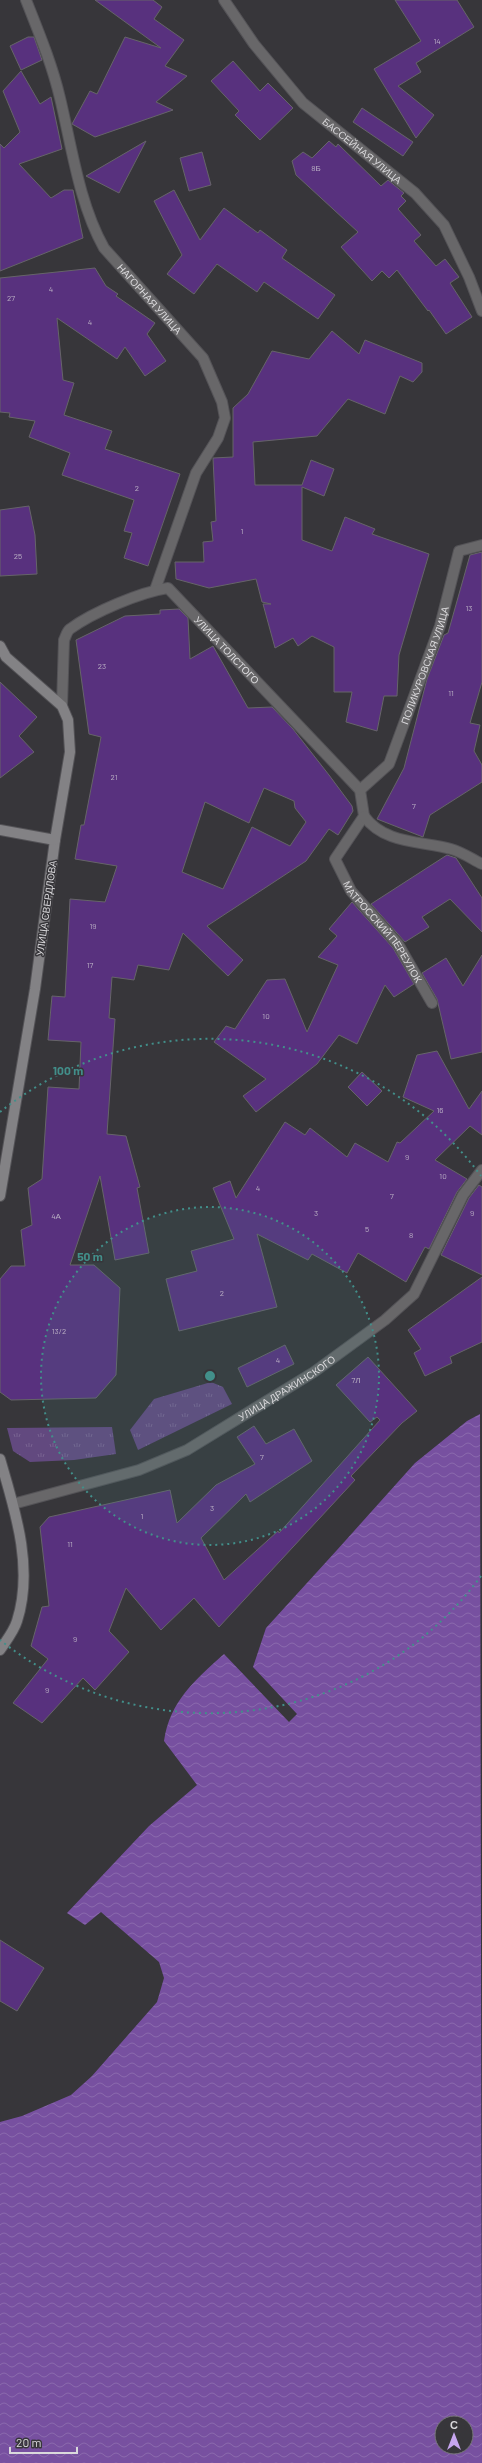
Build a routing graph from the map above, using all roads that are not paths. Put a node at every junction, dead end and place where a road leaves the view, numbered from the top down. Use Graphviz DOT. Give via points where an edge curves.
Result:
graph roads {
  1 [pos="26,0"];
  2 [pos="224,0"];
  3 [pos="482,311"];
  4 [pos="482,545"];
  5 [pos="155,590"];
  6 [pos="0,646"];
  7 [pos="62,706"];
  8 [pos="360,790"];
  9 [pos="364,816"];
  10 [pos="0,830"];
  11 [pos="55,840"];
  12 [pos="482,864"];
  13 [pos="432,1003"];
  14 [pos="482,1170"];
  15 [pos="0,1196"];
  16 [pos="0,1459"];
  17 [pos="13,1504"];
  18 [pos="0,1650"];
  1 -- 5 [label="street, НАГОРНАЯ УЛИЦА" via="50,60 93,228 104,248 203,358 222,402 225,418 218,438 196,473"];
  2 -- 3 [label="street, БАССЕЙНАЯ УЛИЦА" via="254,44 303,102 415,193 444,225 469,276"];
  4 -- 8 [label="street, ПОЛИКУРОВСКАЯ УЛИЦА" via="459,551 440,626 389,764"];
  5 -- 7 [label="street" via="118,604 69,630 64,640"];
  5 -- 8 [label="street, УЛИЦА ТОЛСТОГО" via="168,588"];
  6 -- 7 [label="main road" via="6,657"];
  7 -- 11 [label="main road, УЛИЦА СВЕРДЛОВА" via="68,720 70,752"];
  8 -- 9 [label="street"];
  9 -- 12 [label="street" via="373,828 411,843 452,849"];
  9 -- 13 [label="street, МАТРОССКИЙ ПЕРЕУЛОК" via="336,858 351,891 398,944"];
  10 -- 11 [label="main road"];
  11 -- 15 [label="main road, УЛИЦА СВЕРДЛОВА" via="35,989"];
  14 -- 17 [label="street, УЛИЦА ДРАЖИНСКОГО" via="463,1195 414,1294 385,1320 314,1372 187,1450 139,1470"];
  16 -- 17 [label="main road"];
  17 -- 18 [label="main road" via="21,1545 24,1588 17,1622"];
}
